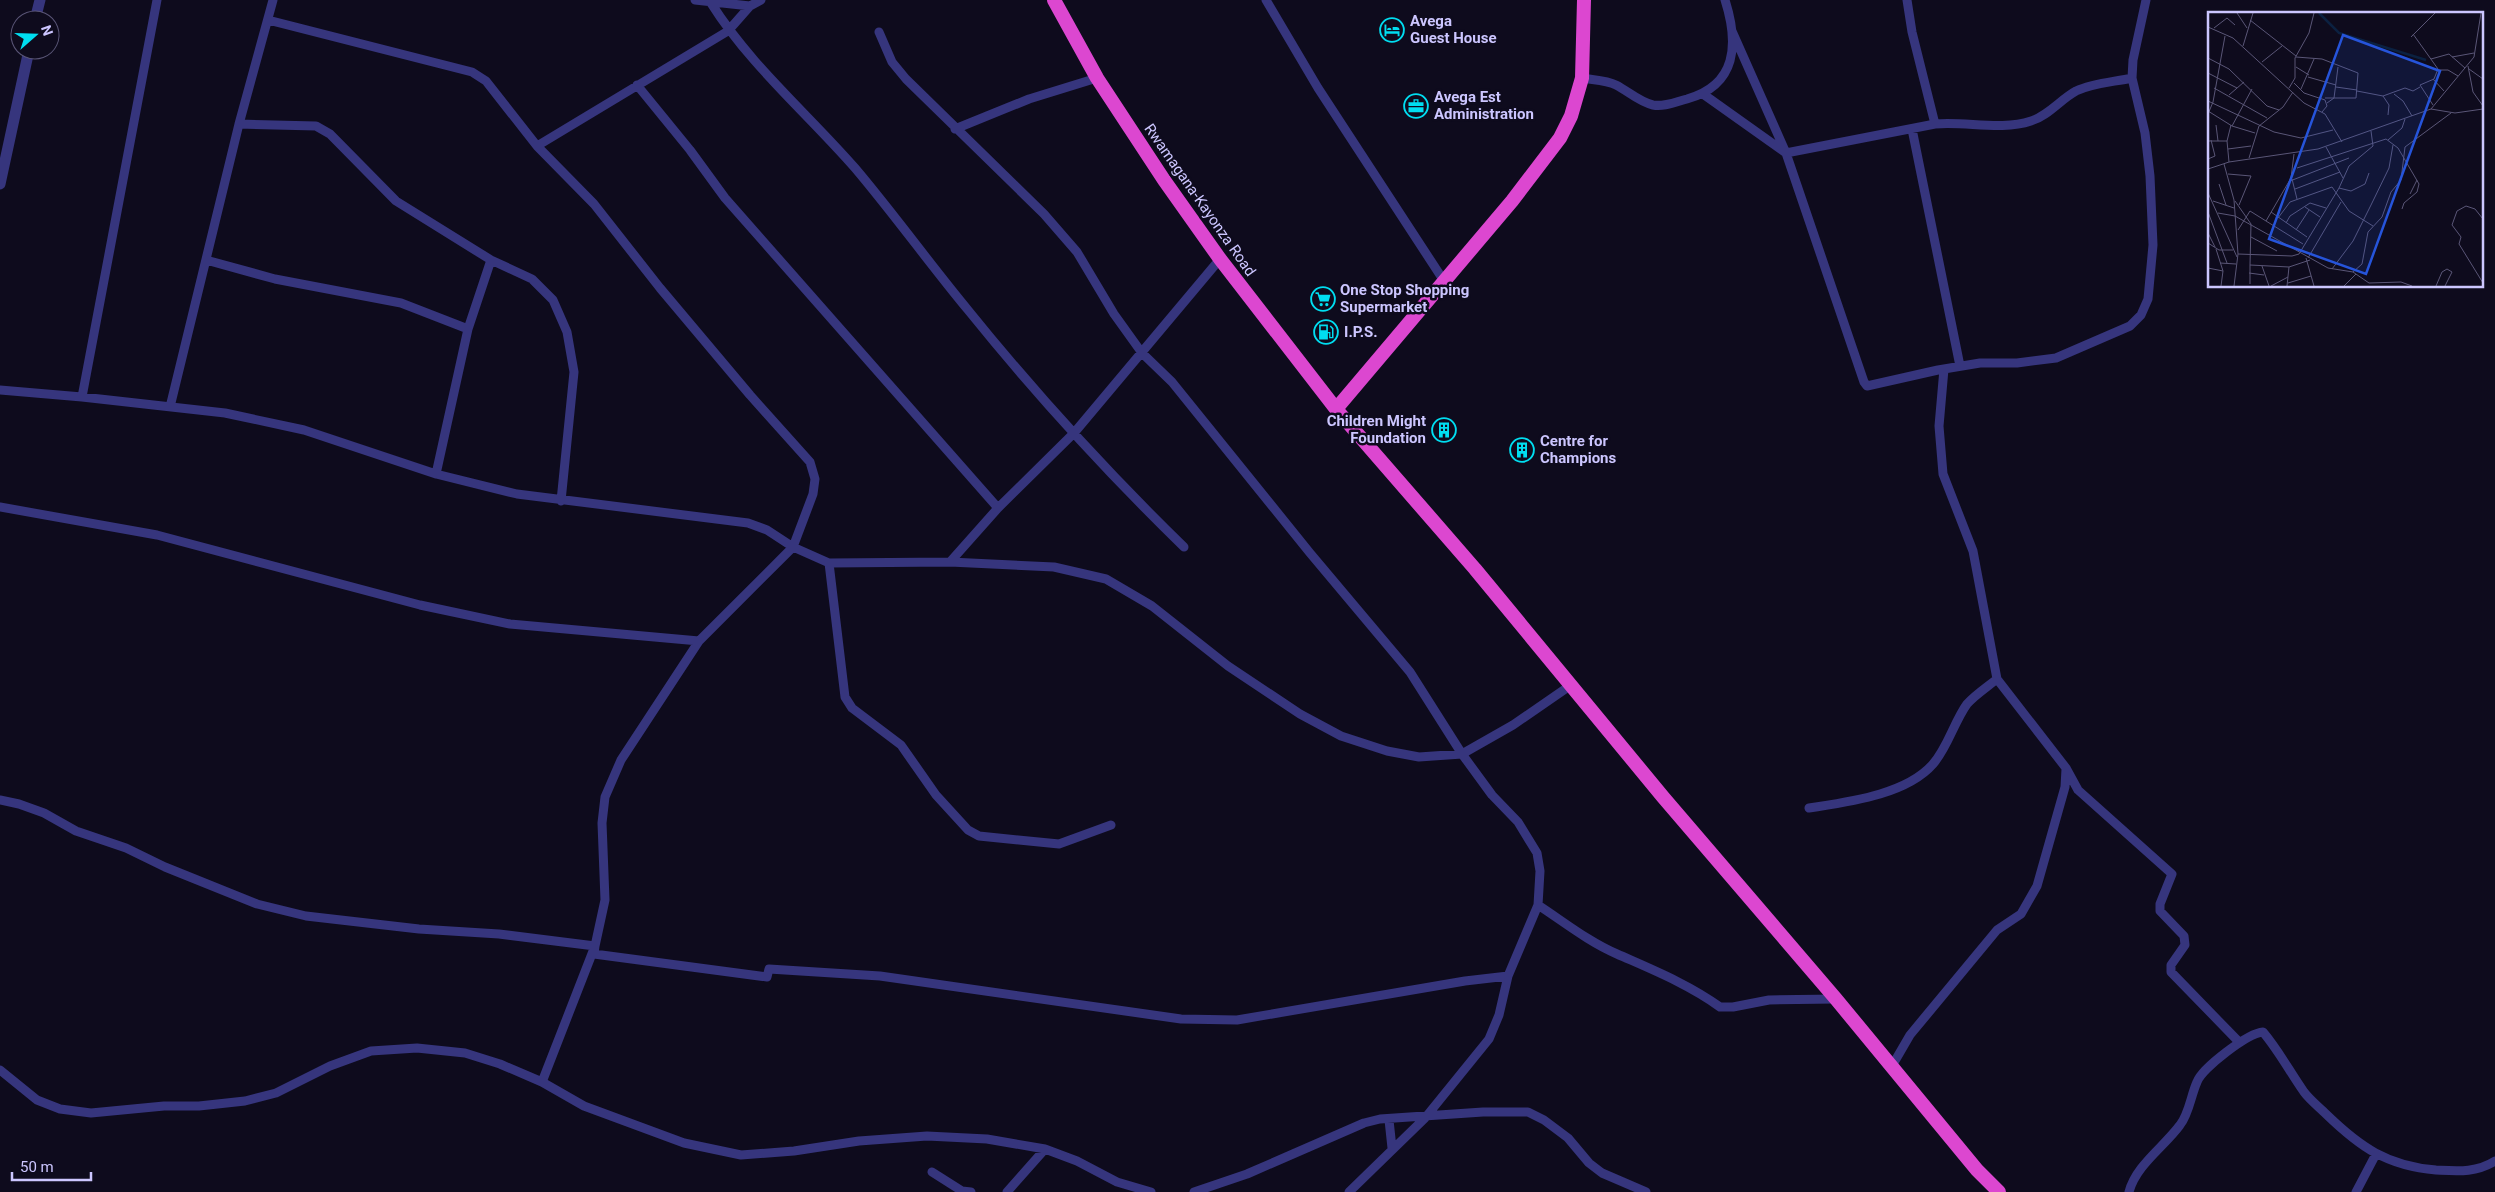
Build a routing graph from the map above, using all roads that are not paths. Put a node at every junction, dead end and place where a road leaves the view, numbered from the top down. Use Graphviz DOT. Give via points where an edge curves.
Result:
graph roads {
  1 [pos="157,0"];
  2 [pos="273,0"];
  3 [pos="695,0"];
  4 [pos="761,0"];
  5 [pos="1054,0"];
  6 [pos="1266,0"];
  7 [pos="1584,0"];
  8 [pos="1725,0"];
  9 [pos="1907,0"];
  10 [pos="2146,0"];
  11 [pos="711,3"];
  12 [pos="750,6"];
  13 [pos="268,20"];
  14 [pos="728,31"];
  15 [pos="1732,31"];
  16 [pos="879,32"];
  17 [pos="27,60"];
  18 [pos="1097,78"];
  19 [pos="1582,78"];
  20 [pos="2132,78"];
  21 [pos="637,85"];
  22 [pos="1703,94"];
  23 [pos="239,124"];
  24 [pos="1935,124"];
  25 [pos="955,129"];
  26 [pos="1912,129"];
  27 [pos="537,146"];
  28 [pos="1786,153"];
  29 [pos="3,156"];
  30 [pos="0,184"];
  31 [pos="1220,259"];
  32 [pos="206,260"];
  33 [pos="491,260"];
  34 [pos="1444,281"];
  35 [pos="468,329"];
  36 [pos="1142,353"];
  37 [pos="1960,366"];
  38 [pos="1944,369"];
  39 [pos="0,390"];
  40 [pos="82,397"];
  41 [pos="170,406"];
  42 [pos="1336,408"];
  43 [pos="1074,433"];
  44 [pos="436,474"];
  45 [pos="562,501"];
  46 [pos="0,507"];
  47 [pos="998,508"];
  48 [pos="793,547"];
  49 [pos="1184,547"];
  50 [pos="950,562"];
  51 [pos="830,563"];
  52 [pos="699,641"];
  53 [pos="1997,680"];
  54 [pos="1571,685"];
  55 [pos="1462,754"];
  56 [pos="2066,768"];
  57 [pos="0,800"];
  58 [pos="1809,808"];
  59 [pos="1112,825"];
  60 [pos="1538,905"];
  61 [pos="595,946"];
  62 [pos="1508,976"];
  63 [pos="1836,999"];
  64 [pos="2239,1042"];
  65 [pos="1892,1066"];
  66 [pos="0,1070"];
  67 [pos="542,1082"];
  68 [pos="1425,1118"];
  69 [pos="1390,1120"];
  70 [pos="1392,1148"];
  71 [pos="1045,1149"];
  72 [pos="2376,1154"];
  73 [pos="2494,1165"];
  74 [pos="932,1172"];
  75 [pos="971,1192"];
  76 [pos="1007,1192"];
  77 [pos="1151,1192"];
  78 [pos="1194,1192"];
  79 [pos="1349,1192"];
  80 [pos="1646,1192"];
  81 [pos="1999,1192"];
  82 [pos="2129,1192"];
  83 [pos="2356,1192"];
  1 -- 40 [label="street"];
  2 -- 13 [label="street"];
  3 -- 11 [label="street"];
  4 -- 12 [label="street"];
  5 -- 18 [label="highway, Rwamagana-Kayonza Road"];
  6 -- 34 [label="street" via="1318,88"];
  7 -- 19 [label="highway"];
  8 -- 15 [label="street" via="1732,19"];
  9 -- 24 [label="street"];
  10 -- 20 [label="street"];
  11 -- 12 [label="street"];
  11 -- 14 [label="street"];
  12 -- 14 [label="street"];
  13 -- 23 [label="street"];
  13 -- 27 [label="street" via="472,72 486,82"];
  14 -- 21 [label="street"];
  14 -- 43 [label="street" via="855,168 969,311"];
  15 -- 22 [label="street" via="1734,45 1729,66 1718,82"];
  15 -- 28 [label="street"];
  16 -- 25 [label="street" via="892,62"];
  17 -- 29 [label="street"];
  18 -- 25 [label="street" via="1029,99"];
  18 -- 31 [label="highway, Rwamagana-Kayonza Road"];
  19 -- 22 [label="street" via="1614,84 1650,104 1661,106"];
  19 -- 34 [label="highway" via="1571,116 1560,138"];
  20 -- 24 [label="street" via="2076,91 2033,121 2010,125"];
  20 -- 37 [label="street" via="2145,133 2153,245 2148,299 2141,315 2130,326 2056,358 2018,364"];
  21 -- 27 [label="street"];
  21 -- 47 [label="street" via="725,198"];
  22 -- 28 [label="street"];
  23 -- 32 [label="street"];
  23 -- 33 [label="street" via="316,126 330,134 396,202"];
  24 -- 26 [label="street"];
  25 -- 36 [label="street" via="1044,214 1077,252"];
  26 -- 28 [label="street"];
  26 -- 37 [label="street"];
  27 -- 48 [label="street" via="594,204 660,288 810,462 815,479 813,494"];
  28 -- 38 [label="street" via="1864,382 1867,386 1874,386"];
  29 -- 30 [label="street"];
  31 -- 36 [label="street"];
  31 -- 42 [label="highway, Rwamagana-Kayonza Road"];
  32 -- 35 [label="street" via="274,279 401,303"];
  32 -- 41 [label="street"];
  33 -- 35 [label="street"];
  33 -- 45 [label="street" via="532,279 553,300 567,332 574,372"];
  34 -- 42 [label="highway"];
  35 -- 44 [label="street"];
  36 -- 43 [label="street"];
  36 -- 55 [label="street" via="1172,382 1410,672"];
  37 -- 38 [label="street"];
  38 -- 53 [label="street" via="1939,426 1943,474 1973,551"];
  39 -- 40 [label="street"];
  40 -- 41 [label="street"];
  41 -- 44 [label="street" via="224,413 304,430"];
  42 -- 54 [label="highway, Rwamagana-Kayonza Road"];
  43 -- 47 [label="street"];
  43 -- 49 [label="street" via="1126,491"];
  44 -- 45 [label="street"];
  45 -- 48 [label="street" via="748,523 767,530"];
  46 -- 52 [label="street" via="157,535 420,605 510,624"];
  47 -- 50 [label="street"];
  48 -- 51 [label="street"];
  48 -- 52 [label="street"];
  50 -- 51 [label="street"];
  50 -- 55 [label="street" via="1054,567 1106,579 1152,606 1228,666 1300,714 1341,736 1419,758"];
  51 -- 59 [label="street" via="845,697 852,708 901,745 936,795 968,830 990,838 1058,844"];
  52 -- 61 [label="street" via="621,760 605,797 602,823 605,900"];
  53 -- 56 [label="street"];
  53 -- 58 [label="street" via="1968,703 1934,763 1920,776 1879,793"];
  54 -- 55 [label="street" via="1513,725"];
  54 -- 63 [label="highway, Rwamagana-Kayonza Road"];
  55 -- 60 [label="street" via="1492,795 1518,822 1537,853 1540,871"];
  56 -- 64 [label="street" via="2078,790 2172,874 2160,912 2184,936 2185,945 2171,965 2170,972"];
  56 -- 65 [label="street" via="2065,787 2037,886 2021,914 1997,930 1910,1035"];
  57 -- 61 [label="street" via="44,813 76,830 265,906 306,916"];
  60 -- 62 [label="street"];
  60 -- 63 [label="street" via="1599,945 1653,968 1720,1007 1733,1008 1769,1000"];
  61 -- 62 [label="street" via="594,954 768,977 768,969 880,976 1181,1019 1237,1020"];
  61 -- 67 [label="street"];
  62 -- 68 [label="street" via="1489,1039"];
  63 -- 65 [label="highway, Rwamagana-Kayonza Road"];
  64 -- 72 [label="street" via="2255,1032 2263,1032 2278,1049 2305,1093 2350,1138"];
  64 -- 82 [label="street" via="2198,1079 2182,1124 2132,1179"];
  65 -- 81 [label="highway, Rwamagana-Kayonza Road" via="1977,1170"];
  66 -- 67 [label="street" via="37,1100 60,1109 91,1113 245,1101 276,1092 330,1066 380,1050 417,1048 465,1053"];
  67 -- 71 [label="street" via="584,1106 636,1126 684,1143 741,1155 926,1136 987,1139"];
  68 -- 69 [label="street"];
  68 -- 70 [label="street"];
  68 -- 80 [label="street" via="1483,1112 1528,1112 1568,1138 1602,1173"];
  69 -- 70 [label="street"];
  69 -- 78 [label="street" via="1364,1123 1240,1177"];
  70 -- 79 [label="street"];
  71 -- 76 [label="street"];
  71 -- 77 [label="street" via="1117,1182"];
  72 -- 73 [label="street" via="2429,1169 2464,1171"];
  72 -- 83 [label="street"];
  74 -- 75 [label="street" via="962,1191"];
}
